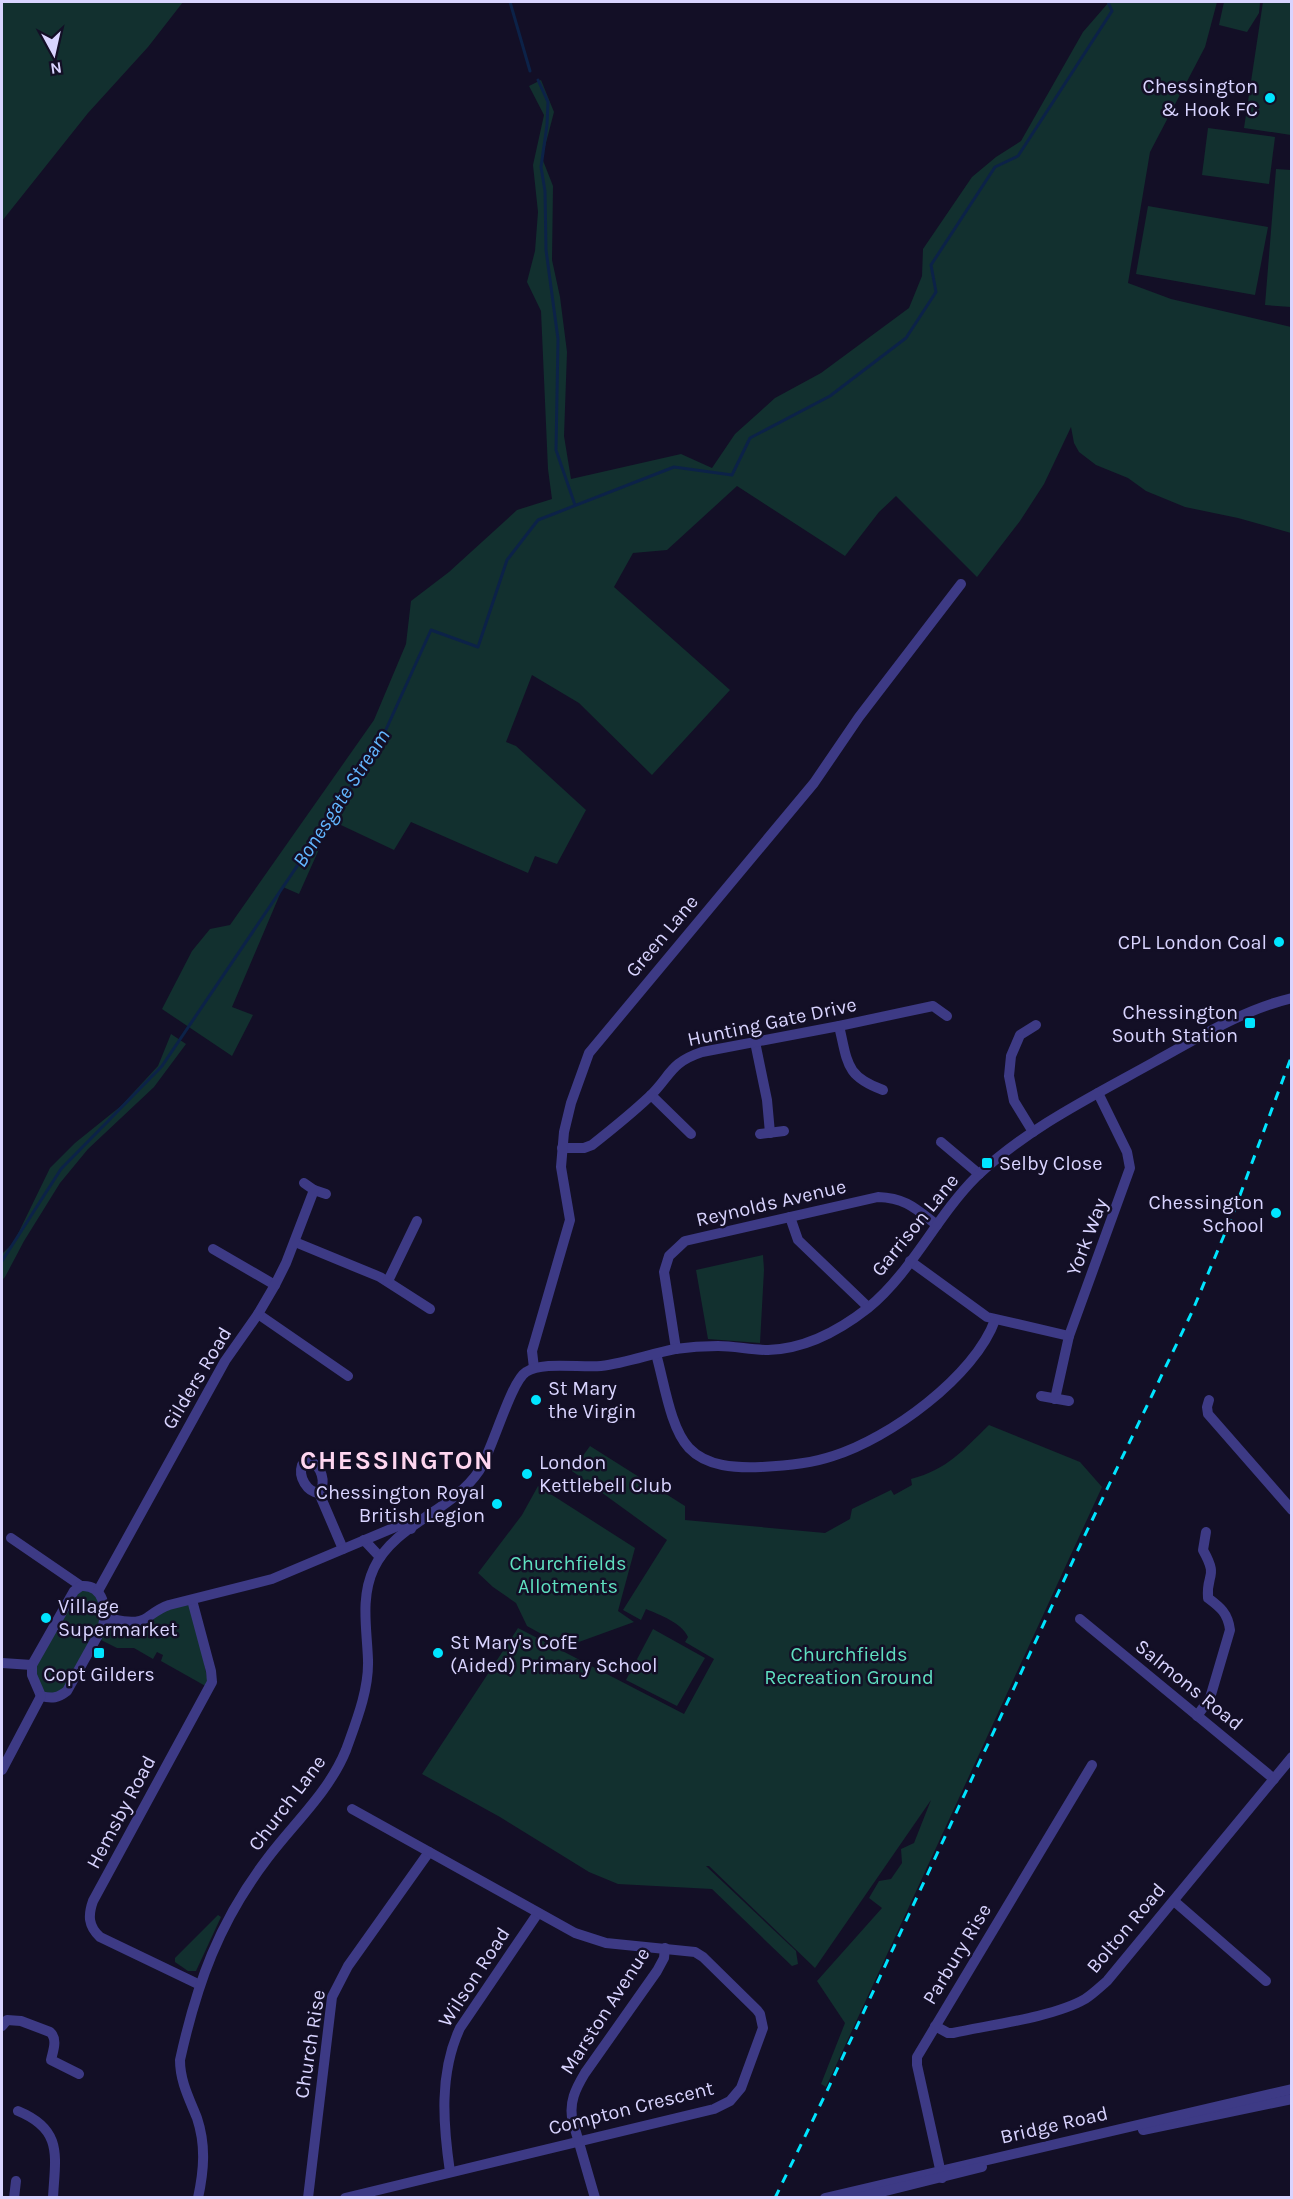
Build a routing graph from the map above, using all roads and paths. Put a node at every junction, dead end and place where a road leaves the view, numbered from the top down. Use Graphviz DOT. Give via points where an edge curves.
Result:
graph roads {
  1 [pos="961,584"];
  2 [pos="1292,998"];
  3 [pos="947,1016"];
  4 [pos="1036,1025"];
  5 [pos="839,1026"];
  6 [pos="755,1042"];
  7 [pos="883,1090"];
  8 [pos="1098,1093"];
  9 [pos="651,1095"];
  10 [pos="784,1131"];
  11 [pos="1033,1132"];
  12 [pos="691,1134"];
  13 [pos="941,1142"];
  14 [pos="562,1148"];
  15 [pos="979,1174"];
  16 [pos="304,1183"];
  17 [pos="314,1190"];
  18 [pos="326,1194"];
  19 [pos="790,1217"];
  20 [pos="417,1221"];
  21 [pos="937,1226"];
  22 [pos="295,1242"];
  23 [pos="221,1249"];
  24 [pos="910,1261"];
  25 [pos="388,1281"];
  26 [pos="275,1285"];
  27 [pos="868,1307"];
  28 [pos="430,1309"];
  29 [pos="258,1314"];
  30 [pos="995,1320"];
  31 [pos="1069,1335"];
  32 [pos="676,1349"];
  33 [pos="656,1354"];
  34 [pos="534,1368"];
  35 [pos="348,1376"];
  36 [pos="1041,1395"];
  37 [pos="1055,1398"];
  38 [pos="1209,1400"];
  39 [pos="1069,1401"];
  40 [pos="319,1493"];
  41 [pos="1292,1510"];
  42 [pos="411,1529"];
  43 [pos="1206,1532"];
  44 [pos="11,1538"];
  45 [pos="364,1540"];
  46 [pos="343,1549"];
  47 [pos="380,1557"];
  48 [pos="81,1586"];
  49 [pos="98,1591"];
  50 [pos="192,1600"];
  51 [pos="105,1618"];
  52 [pos="1080,1619"];
  53 [pos="2,1663"];
  54 [pos="32,1665"];
  55 [pos="41,1696"];
  56 [pos="1197,1716"];
  57 [pos="1292,1757"];
  58 [pos="1092,1765"];
  59 [pos="2,1770"];
  60 [pos="1274,1779"];
  61 [pos="352,1809"];
  62 [pos="429,1852"];
  63 [pos="1174,1900"];
  64 [pos="538,1913"];
  65 [pos="665,1948"];
  66 [pos="1266,1981"];
  67 [pos="200,1985"];
  68 [pos="2,2026"];
  69 [pos="935,2026"];
  70 [pos="79,2074"];
  71 [pos="1292,2089"];
  72 [pos="1292,2099"];
  73 [pos="18,2111"];
  74 [pos="579,2141"];
  75 [pos="450,2172"];
  76 [pos="941,2174"];
  77 [pos="16,2181"];
  78 [pos="854,2195"];
  79 [pos="14,2198"];
  80 [pos="53,2198"];
  81 [pos="198,2198"];
  82 [pos="308,2198"];
  83 [pos="345,2198"];
  84 [pos="595,2198"];
  85 [pos="825,2198"];
  1 -- 14 [label="street, Green Lane" via="859,717 814,783 589,1053 571,1103"];
  2 -- 8 [label="street, Garrison Lane" via="1241,1015"];
  3 -- 5 [label="street, Hunting Gate Drive" via="933,1006"];
  4 -- 11 [label="street" via="1020,1035 1011,1056 1009,1076 1014,1101"];
  5 -- 6 [label="street, Hunting Gate Drive"];
  5 -- 7 [label="street" via="848,1064 864,1083"];
  6 -- 9 [label="street, Hunting Gate Drive" via="685,1058"];
  6 -- 10 [label="street" via="767,1100 765,1134"];
  8 -- 11 [label="street, Garrison Lane"];
  8 -- 31 [label="street, York Way" via="1127,1152 1130,1168"];
  9 -- 12 [label="street"];
  9 -- 14 [label="street, Hunting Gate Drive" via="592,1145"];
  11 -- 15 [label="street, Garrison Lane"];
  13 -- 15 [label="street"];
  14 -- 34 [label="street, Green Lane" via="561,1167 570,1220 532,1351"];
  15 -- 21 [label="street, Garrison Lane"];
  16 -- 17 [label="street"];
  17 -- 18 [label="street"];
  17 -- 22 [label="street, Gilders Road"];
  19 -- 21 [label="street, Reynolds Avenue" via="878,1197 897,1198"];
  19 -- 27 [label="street" via="798,1240"];
  19 -- 32 [label="street, Reynolds Avenue" via="685,1241 669,1256 664,1272"];
  20 -- 25 [label="street" via="406,1231"];
  21 -- 24 [label="street, Garrison Lane"];
  22 -- 25 [label="street"];
  22 -- 26 [label="street, Gilders Road"];
  23 -- 26 [label="street"];
  24 -- 27 [label="street, Garrison Lane"];
  24 -- 30 [label="street"];
  25 -- 28 [label="street"];
  26 -- 29 [label="street, Gilders Road"];
  27 -- 32 [label="street, Garrison Lane" via="834,1331 783,1349"];
  29 -- 35 [label="street"];
  29 -- 49 [label="street, Gilders Road" via="225,1361"];
  30 -- 31 [label="street"];
  30 -- 33 [label="street" via="982,1346 956,1376 889,1431 833,1456 796,1465 722,1466 690,1449 681,1438"];
  31 -- 37 [label="street, York Way"];
  32 -- 33 [label="street, Garrison Lane"];
  33 -- 34 [label="street, Garrison Lane" via="599,1366"];
  34 -- 42 [label="street, Church Lane" via="519,1379 486,1458 473,1479"];
  36 -- 37 [label="street"];
  37 -- 39 [label="street"];
  38 -- 41 [label="street" via="1208,1414"];
  40 -- 46 [label="street"];
  42 -- 45 [label="street" via="403,1524"];
  42 -- 47 [label="street, Church Lane"];
  43 -- 56 [label="street" via="1203,1550 1213,1574 1208,1598 1222,1608 1230,1630 1210,1698"];
  44 -- 48 [label="street"];
  45 -- 46 [label="street"];
  45 -- 47 [label="street"];
  46 -- 50 [label="street" via="272,1579"];
  47 -- 67 [label="street, Church Lane" via="371,1575 365,1607 367,1683 344,1754 328,1784 265,1862 231,1913"];
  48 -- 49 [label="street"];
  48 -- 54 [label="street" via="74,1591"];
  49 -- 51 [label="street"];
  50 -- 51 [label="street" via="158,1609 140,1621"];
  50 -- 67 [label="street, Hemsby Road" via="212,1682 93,1901 89,1918 94,1932 100,1936"];
  51 -- 55 [label="street" via="67,1692 60,1697"];
  52 -- 56 [label="street, Salmons Road"];
  53 -- 54 [label="street"];
  54 -- 55 [label="street"];
  55 -- 59 [label="street"];
  56 -- 60 [label="street, Salmons Road"];
  57 -- 60 [label="street, Bolton Road"];
  58 -- 69 [label="street, Parbury Rise"];
  60 -- 63 [label="street, Bolton Road"];
  61 -- 62 [label="street, Compton Crescent"];
  62 -- 64 [label="street, Compton Crescent"];
  62 -- 82 [label="street, Church Rise" via="348,1966 332,1997"];
  63 -- 66 [label="street"];
  63 -- 69 [label="street, Bolton Road" via="1107,1981 1078,2003 948,2033"];
  64 -- 65 [label="street, Compton Crescent" via="586,1938"];
  64 -- 75 [label="street, Wilson Road" via="453,2043 444,2118"];
  65 -- 74 [label="street, Marston Avenue" via="657,1971 576,2089 570,2112"];
  65 -- 74 [label="street, Compton Crescent" via="695,1952 703,1957 760,2014 761,2037 741,2088 730,2101 714,2109"];
  67 -- 81 [label="street, Church Lane" via="180,2060 180,2072 204,2147"];
  68 -- 70 [label="street" via="7,2020 21,2020 50,2032 55,2042 51,2060"];
  69 -- 76 [label="street, Parbury Rise" via="917,2060"];
  71 -- 76 [label="street, Bridge Road"];
  72 -- 76 [label="street, Bridge Road"];
  73 -- 80 [label="street" via="50,2127 55,2151"];
  74 -- 75 [label="street, Compton Crescent"];
  74 -- 84 [label="street, Marston Avenue"];
  75 -- 83 [label="street, Compton Crescent"];
  76 -- 78 [label="street, Bridge Road"];
  77 -- 79 [label="street"];
  78 -- 85 [label="street, Bridge Road"];
}
